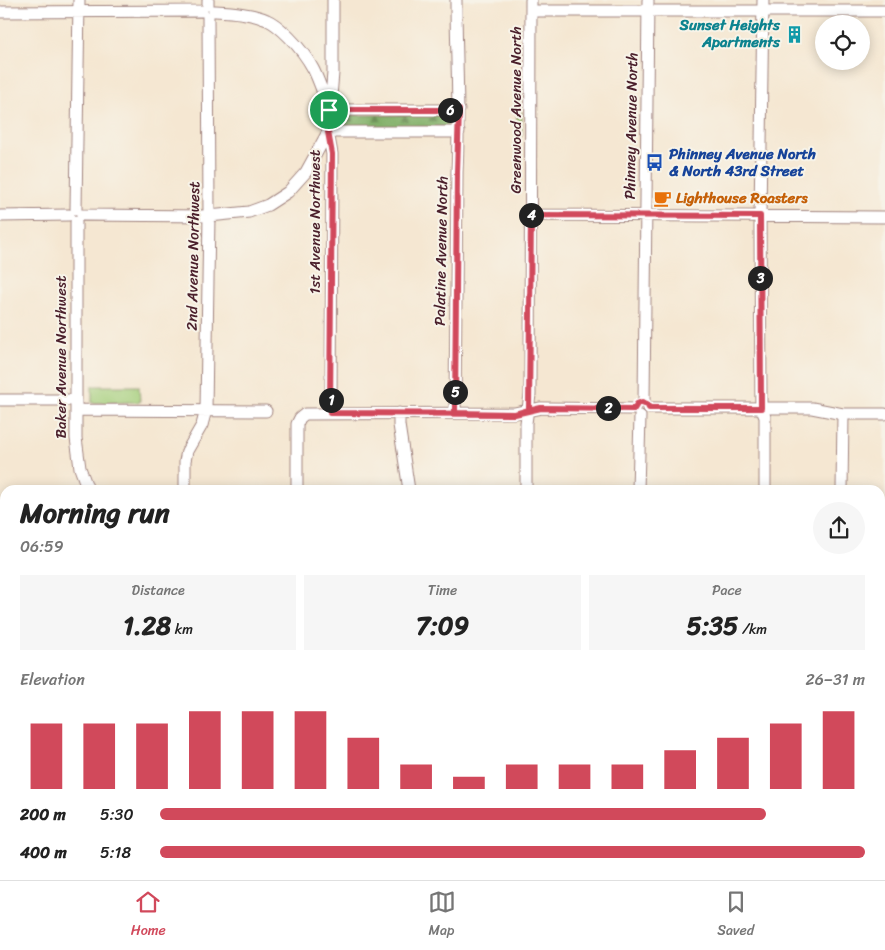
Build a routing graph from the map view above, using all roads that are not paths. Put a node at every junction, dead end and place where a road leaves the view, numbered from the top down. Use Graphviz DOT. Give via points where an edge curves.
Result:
graph roads {
  1 [pos="333,0"];
  2 [pos="456,0"];
  3 [pos="79,6"];
  4 [pos="531,6"];
  5 [pos="648,6"];
  6 [pos="763,6"];
  7 [pos="208,9"];
  8 [pos="885,11"];
  9 [pos="0,12"];
  10 [pos="329,110"];
  11 [pos="459,110"];
  12 [pos="328,132"];
  13 [pos="459,132"];
  14 [pos="76,215"];
  15 [pos="531,215"];
  16 [pos="646,215"];
  17 [pos="0,216"];
  18 [pos="209,216"];
  19 [pos="760,216"];
  20 [pos="885,217"];
  21 [pos="0,400"];
  22 [pos="76,405"];
  23 [pos="761,408"];
  24 [pos="642,409"];
  25 [pos="206,410"];
  26 [pos="529,410"];
  27 [pos="266,411"];
  28 [pos="330,413"];
  29 [pos="399,413"];
  30 [pos="455,413"];
  31 [pos="842,414"];
  32 [pos="885,414"];
  33 [pos="86,485"];
  34 [pos="185,485"];
  35 [pos="297,485"];
  36 [pos="408,485"];
  37 [pos="526,485"];
  38 [pos="638,485"];
  39 [pos="765,485"];
  40 [pos="842,485"];
  1 -- 10 [label="street, 1st Avenue Northwest" via="333,73"];
  2 -- 11 [label="street, Palatine Avenue North"];
  3 -- 7 [label="street"];
  3 -- 9 [label="street"];
  3 -- 14 [label="street, Baker Avenue Northwest"];
  4 -- 5 [label="street"];
  4 -- 15 [label="street, Greenwood Avenue North"];
  5 -- 6 [label="street"];
  5 -- 16 [label="street, Phinney Avenue North"];
  6 -- 8 [label="street"];
  6 -- 19 [label="street"];
  7 -- 10 [label="street" via="268,20 284,33 309,60"];
  7 -- 18 [label="street, 2nd Avenue Northwest"];
  10 -- 11 [label="street"];
  10 -- 12 [label="street, 1st Avenue Northwest"];
  11 -- 13 [label="street, Palatine Avenue North"];
  12 -- 13 [label="street"];
  12 -- 18 [label="street" via="306,172 288,192 249,212"];
  12 -- 28 [label="street, 1st Avenue Northwest" via="332,154"];
  13 -- 30 [label="street, Palatine Avenue North"];
  14 -- 17 [label="street"];
  14 -- 18 [label="street"];
  14 -- 22 [label="street, Baker Avenue Northwest"];
  15 -- 16 [label="street"];
  15 -- 26 [label="street, Greenwood Avenue North"];
  16 -- 19 [label="street"];
  16 -- 24 [label="street, Phinney Avenue North"];
  18 -- 25 [label="street, 2nd Avenue Northwest"];
  19 -- 20 [label="street"];
  19 -- 23 [label="street"];
  21 -- 22 [label="street"];
  22 -- 25 [label="street"];
  22 -- 33 [label="street, Baker Avenue Northwest" via="77,451"];
  23 -- 24 [label="street"];
  23 -- 31 [label="street" via="812,408"];
  23 -- 39 [label="street" via="765,417"];
  24 -- 26 [label="street"];
  24 -- 38 [label="street, Phinney Avenue North"];
  25 -- 27 [label="street"];
  25 -- 34 [label="street, 2nd Avenue Northwest" via="184,461"];
  26 -- 30 [label="street" via="515,414"];
  26 -- 37 [label="street, Greenwood Avenue North"];
  28 -- 29 [label="street"];
  28 -- 35 [label="street" via="305,414 297,424"];
  29 -- 30 [label="street"];
  29 -- 36 [label="street"];
  31 -- 32 [label="street"];
  31 -- 40 [label="street"];
}
